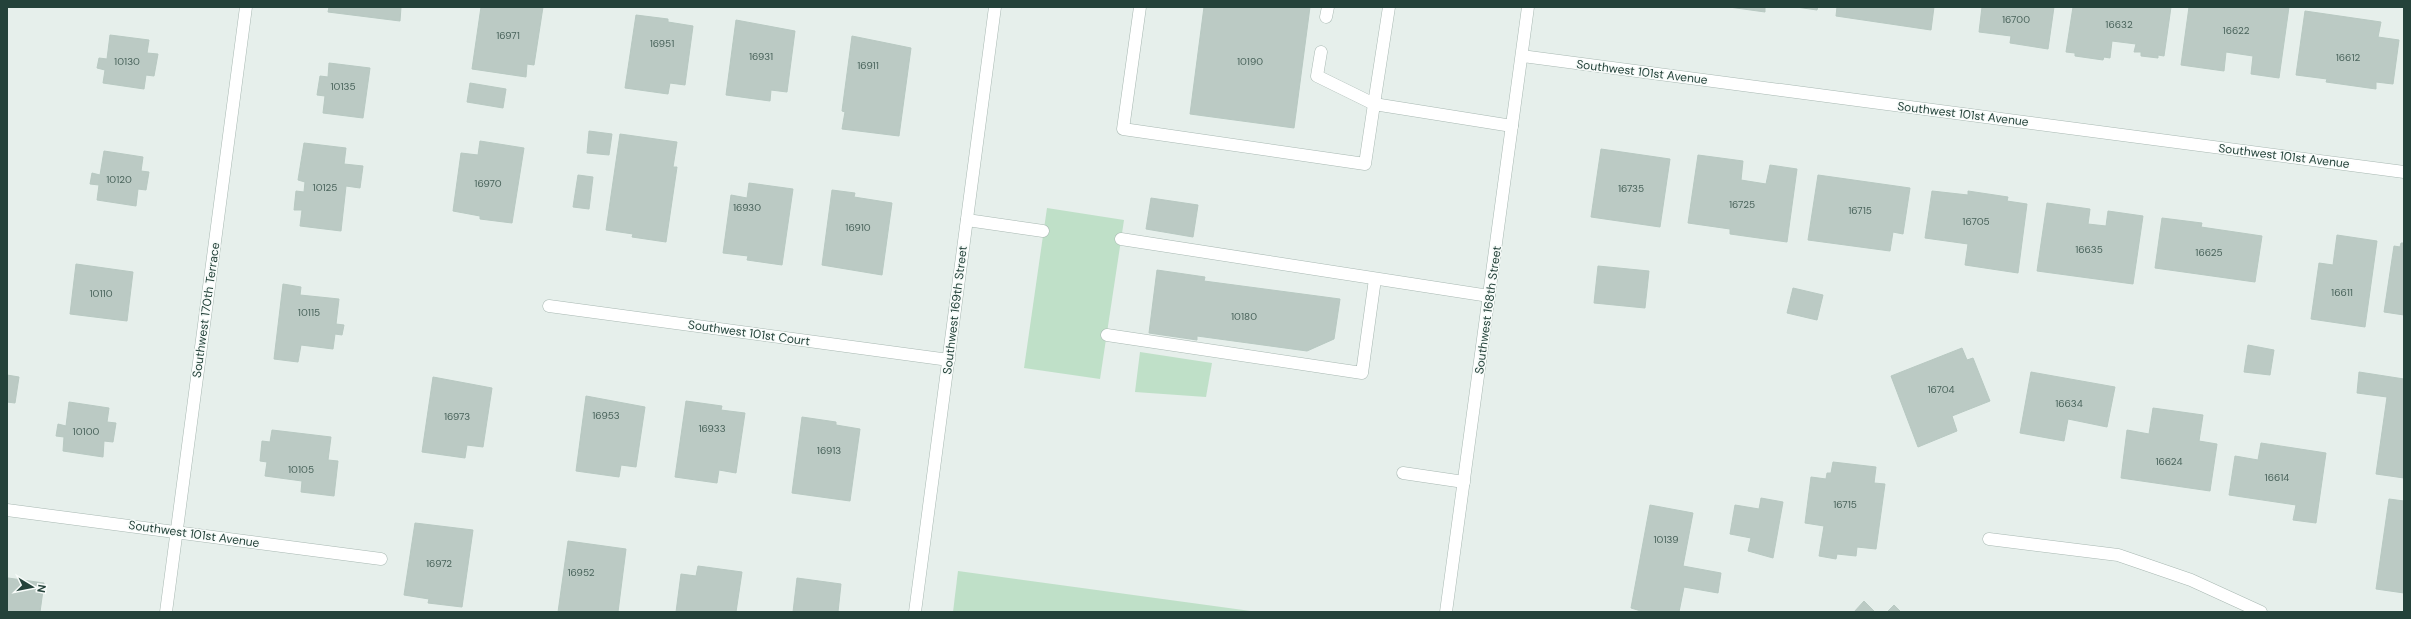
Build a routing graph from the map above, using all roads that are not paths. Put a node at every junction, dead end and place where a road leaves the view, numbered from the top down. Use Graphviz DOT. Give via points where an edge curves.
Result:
graph roads {
  1 [pos="246,7"];
  2 [pos="995,7"];
  3 [pos="1140,7"];
  4 [pos="1389,7"];
  5 [pos="1528,7"];
  6 [pos="1321,52"];
  7 [pos="1522,56"];
  8 [pos="1374,104"];
  9 [pos="1512,126"];
  10 [pos="2404,172"];
  11 [pos="967,220"];
  12 [pos="1043,231"];
  13 [pos="1121,239"];
  14 [pos="1375,279"];
  15 [pos="1489,296"];
  16 [pos="549,306"];
  17 [pos="1106,335"];
  18 [pos="949,360"];
  19 [pos="1403,473"];
  20 [pos="1464,482"];
  21 [pos="7,510"];
  22 [pos="177,532"];
  23 [pos="1989,539"];
  24 [pos="381,559"];
  25 [pos="166,612"];
  26 [pos="915,612"];
  27 [pos="1446,612"];
  28 [pos="2261,612"];
  1 -- 22 [label="street, Southwest 170th Terrace"];
  2 -- 11 [label="street, Southwest 169th Street"];
  3 -- 8 [label="street" via="1123,129 1365,164"];
  4 -- 8 [label="street"];
  5 -- 7 [label="street, Southwest 168th Street"];
  6 -- 8 [label="street" via="1317,76"];
  7 -- 9 [label="street, Southwest 168th Street"];
  7 -- 10 [label="street, Southwest 101st Avenue"];
  8 -- 9 [label="street"];
  9 -- 15 [label="street, Southwest 168th Street"];
  11 -- 12 [label="street"];
  11 -- 18 [label="street, Southwest 169th Street"];
  13 -- 14 [label="street"];
  14 -- 15 [label="street"];
  14 -- 17 [label="street" via="1362,373"];
  15 -- 20 [label="street, Southwest 168th Street"];
  16 -- 18 [label="street, Southwest 101st Court"];
  18 -- 26 [label="street, Southwest 169th Street"];
  19 -- 20 [label="street"];
  20 -- 27 [label="street, Southwest 168th Street"];
  21 -- 22 [label="street, Southwest 101st Avenue"];
  22 -- 24 [label="street, Southwest 101st Avenue"];
  22 -- 25 [label="street, Southwest 170th Terrace"];
  23 -- 28 [label="street" via="2118,555 2191,580"];
}
